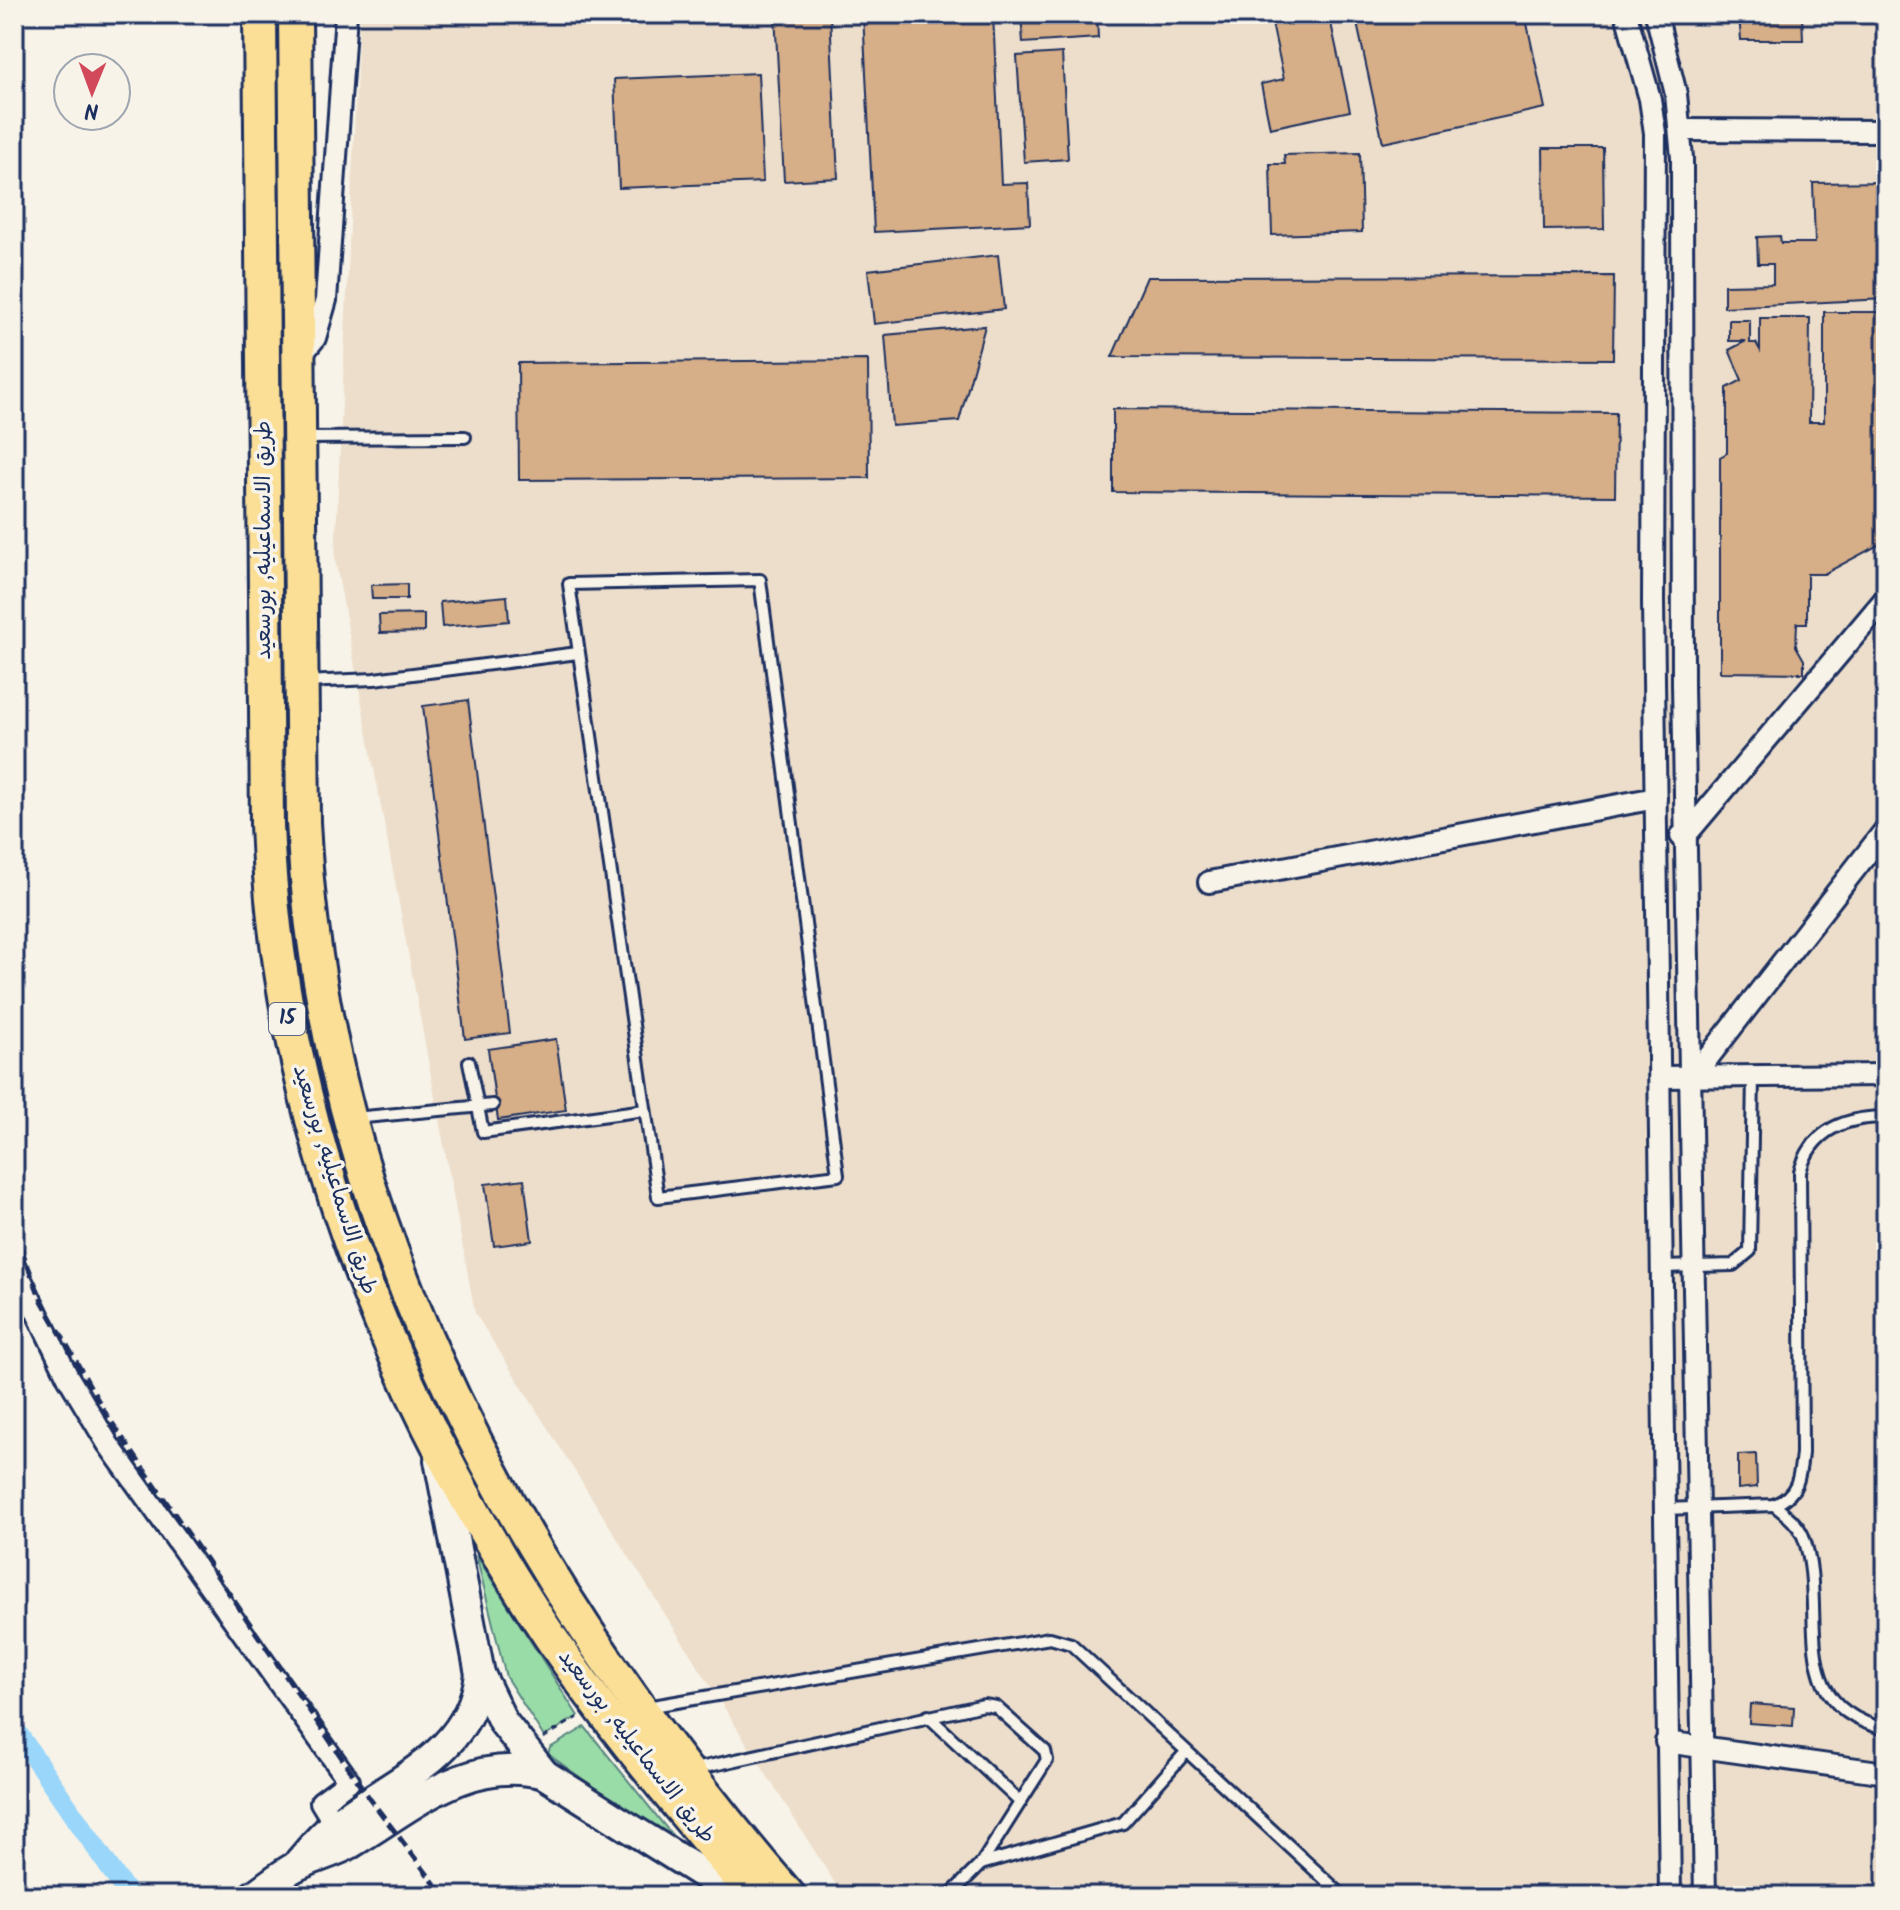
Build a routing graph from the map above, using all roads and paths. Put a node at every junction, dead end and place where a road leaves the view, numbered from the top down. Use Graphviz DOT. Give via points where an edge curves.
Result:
graph roads {
  1 [pos="260,14"];
  2 [pos="295,14"];
  3 [pos="346,14"];
  4 [pos="1626,14"];
  5 [pos="1656,14"];
  6 [pos="1680,130"];
  7 [pos="1886,131"];
  8 [pos="299,358"];
  9 [pos="465,437"];
  10 [pos="299,438"];
  11 [pos="1886,598"];
  12 [pos="265,650"];
  13 [pos="302,650"];
  14 [pos="578,653"];
  15 [pos="302,682"];
  16 [pos="265,725"];
  17 [pos="303,725"];
  18 [pos="1656,798"];
  19 [pos="1886,829"];
  20 [pos="1685,836"];
  21 [pos="1657,838"];
  22 [pos="1209,882"];
  23 [pos="469,1062"];
  24 [pos="1886,1075"];
  25 [pos="1753,1076"];
  26 [pos="1661,1077"];
  27 [pos="1693,1077"];
  28 [pos="493,1105"];
  29 [pos="478,1107"];
  30 [pos="645,1110"];
  31 [pos="1886,1117"];
  32 [pos="348,1119"];
  33 [pos="14,1265"];
  34 [pos="1696,1266"];
  35 [pos="1662,1267"];
  36 [pos="437,1447"];
  37 [pos="1774,1505"];
  38 [pos="1700,1508"];
  39 [pos="1665,1509"];
  40 [pos="480,1674"];
  41 [pos="599,1703"];
  42 [pos="639,1708"];
  43 [pos="928,1716"];
  44 [pos="1886,1729"];
  45 [pos="1666,1742"];
  46 [pos="1702,1747"];
  47 [pos="523,1751"];
  48 [pos="1186,1752"];
  49 [pos="686,1771"];
  50 [pos="1886,1773"];
  51 [pos="544,1774"];
  52 [pos="1020,1802"];
  53 [pos="335,1825"];
  54 [pos="981,1864"];
  55 [pos="295,1867"];
  56 [pos="253,1896"];
  57 [pos="738,1896"];
  58 [pos="755,1896"];
  59 [pos="789,1896"];
  60 [pos="949,1896"];
  61 [pos="1343,1896"];
  62 [pos="1670,1896"];
  63 [pos="1705,1896"];
  1 -- 12 [label="highway, طريق الاسماعيليه, بورسعيد / 15"];
  2 -- 8 [label="highway, طريق الاسماعيليه, بورسعيد / 15"];
  3 -- 8 [label="street" via="326,300 315,338"];
  4 -- 18 [label="street" via="1655,133"];
  5 -- 6 [label="street"];
  6 -- 7 [label="street"];
  6 -- 20 [label="street"];
  8 -- 10 [label="highway, طريق الاسماعيليه, بورسعيد / 15"];
  9 -- 10 [label="lane"];
  10 -- 13 [label="highway, طريق الاسماعيليه, بورسعيد / 15"];
  11 -- 20 [label="street"];
  12 -- 13 [label="highway"];
  12 -- 16 [label="highway, طريق الاسماعيليه, بورسعيد / 15"];
  13 -- 15 [label="highway, طريق الاسماعيليه, بورسعيد / 15"];
  14 -- 15 [label="lane" via="374,679"];
  14 -- 30 [label="lane"];
  14 -- 30 [label="lane" via="569,584 760,580 838,1175 658,1197"];
  15 -- 17 [label="highway, طريق الاسماعيليه, بورسعيد / 15"];
  16 -- 17 [label="highway" via="280,720"];
  16 -- 36 [label="highway, طريق الاسماعيليه, بورسعيد / 15" via="275,948 298,1070 373,1306"];
  17 -- 32 [label="highway, طريق الاسماعيليه, بورسعيد / 15" via="303,822 312,942"];
  18 -- 21 [label="street"];
  18 -- 22 [label="street"];
  19 -- 27 [label="street"];
  20 -- 21 [label="street"];
  20 -- 27 [label="street"];
  21 -- 26 [label="street"];
  23 -- 29 [label="lane"];
  24 -- 25 [label="street"];
  25 -- 27 [label="street"];
  25 -- 34 [label="lane" via="1752,1246 1740,1263"];
  26 -- 27 [label="street"];
  26 -- 35 [label="street"];
  27 -- 34 [label="street"];
  28 -- 29 [label="lane"];
  29 -- 30 [label="lane" via="483,1132"];
  29 -- 32 [label="lane"];
  31 -- 37 [label="lane" via="1847,1120 1818,1137 1804,1157 1801,1475 1787,1499"];
  32 -- 42 [label="highway, طريق الاسماعيليه, بورسعيد / 15" via="411,1302 474,1441 552,1577"];
  33 -- 53 [label="street" via="68,1377 108,1444 349,1781 321,1802"];
  34 -- 35 [label="lane"];
  34 -- 38 [label="street"];
  35 -- 39 [label="street"];
  36 -- 40 [label="main road"];
  36 -- 41 [label="highway, طريق الاسماعيليه, بورسعيد / 15" via="541,1623"];
  37 -- 38 [label="lane"];
  37 -- 44 [label="lane" via="1802,1534 1816,1665 1825,1688 1855,1719"];
  38 -- 39 [label="lane"];
  38 -- 46 [label="street"];
  39 -- 45 [label="street"];
  40 -- 47 [label="main road" via="498,1715"];
  40 -- 53 [label="main road" via="473,1708 456,1737"];
  41 -- 47 [label="path"];
  41 -- 58 [label="highway, طريق الاسماعيليه, بورسعيد / 15"];
  42 -- 48 [label="lane" via="1050,1638 1071,1644"];
  42 -- 49 [label="highway, طريق الاسماعيليه, بورسعيد / 15"];
  43 -- 49 [label="lane"];
  43 -- 52 [label="lane"];
  43 -- 52 [label="lane" via="996,1707 1045,1751 1047,1760"];
  45 -- 46 [label="street"];
  45 -- 62 [label="street"];
  46 -- 50 [label="street"];
  46 -- 63 [label="street"];
  47 -- 51 [label="main road"];
  48 -- 54 [label="lane" via="1123,1823"];
  48 -- 61 [label="lane"];
  49 -- 59 [label="highway, طريق الاسماعيليه, بورسعيد / 15"];
  51 -- 55 [label="main road" via="494,1769 461,1778 347,1846"];
  51 -- 57 [label="main road"];
  52 -- 54 [label="lane"];
  53 -- 55 [label="main road"];
  54 -- 60 [label="lane"];
  55 -- 56 [label="main road"];
}
